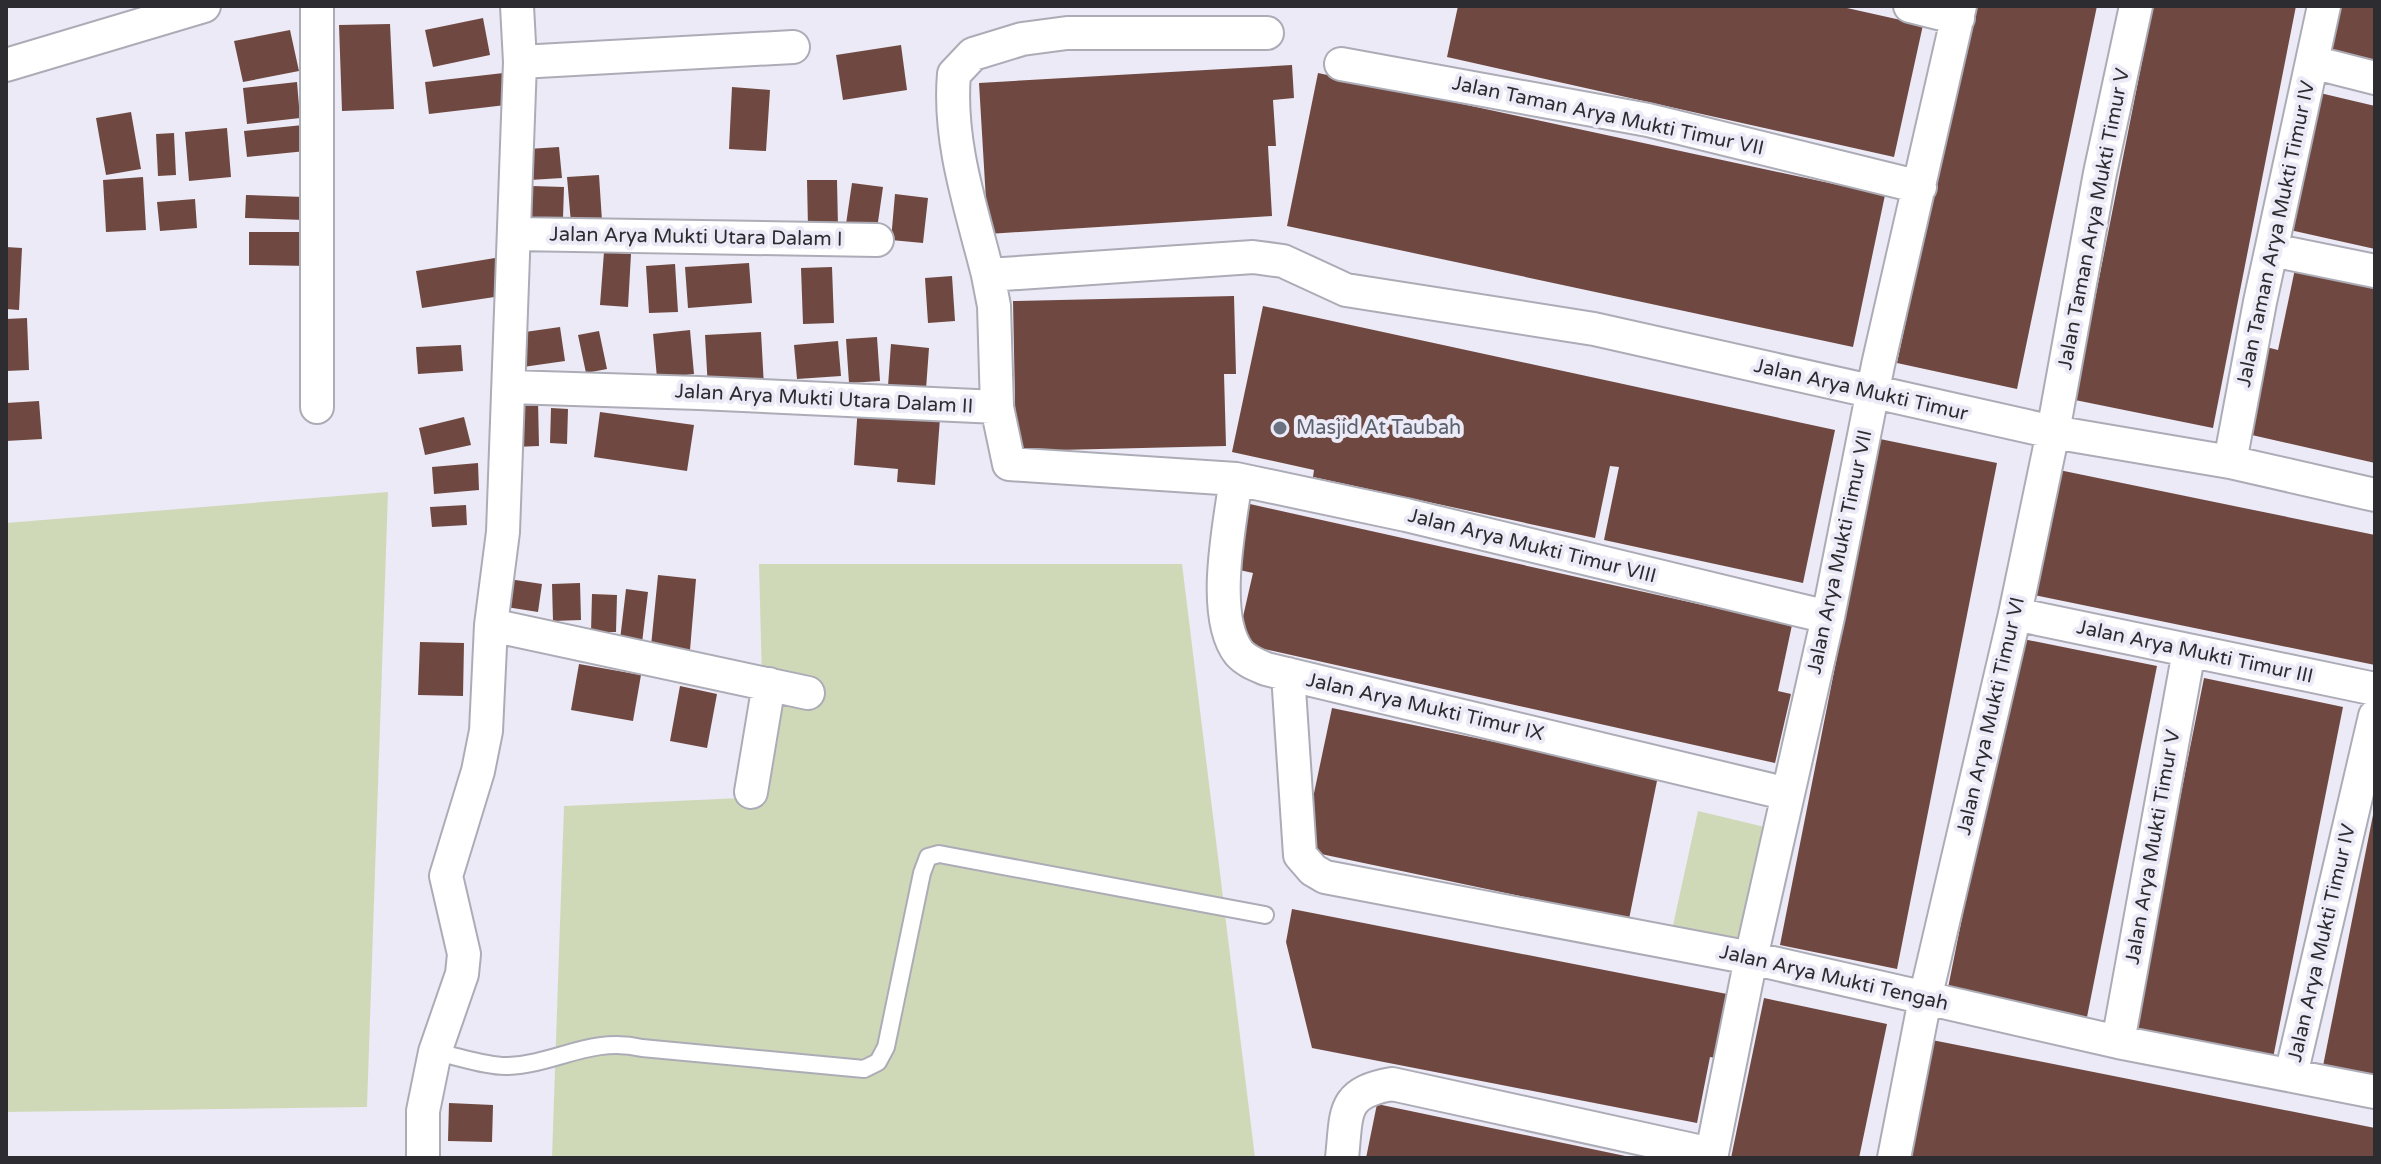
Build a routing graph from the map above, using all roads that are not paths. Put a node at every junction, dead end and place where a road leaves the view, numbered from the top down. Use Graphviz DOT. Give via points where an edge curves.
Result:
graph roads {
  1 [pos="204,6"];
  2 [pos="317,6"];
  3 [pos="517,6"];
  4 [pos="1910,6"];
  5 [pos="2136,6"];
  6 [pos="2324,6"];
  7 [pos="1959,12"];
  8 [pos="1267,33"];
  9 [pos="793,47"];
  10 [pos="520,62"];
  11 [pos="2312,62"];
  12 [pos="1341,64"];
  13 [pos="6,65"];
  14 [pos="2375,78"];
  15 [pos="1920,187"];
  16 [pos="515,234"];
  17 [pos="877,240"];
  18 [pos="2272,250"];
  19 [pos="2375,271"];
  20 [pos="988,275"];
  21 [pos="510,387"];
  22 [pos="1873,393"];
  23 [pos="317,407"];
  24 [pos="997,407"];
  25 [pos="2053,432"];
  26 [pos="2230,462"];
  27 [pos="1236,479"];
  28 [pos="2375,495"];
  29 [pos="2015,614"];
  30 [pos="1828,617"];
  31 [pos="491,625"];
  32 [pos="2189,651"];
  33 [pos="1288,674"];
  34 [pos="769,684"];
  35 [pos="2375,689"];
  36 [pos="808,693"];
  37 [pos="2375,716"];
  38 [pos="751,792"];
  39 [pos="1788,794"];
  40 [pos="1265,915"];
  41 [pos="1751,958"];
  42 [pos="1925,999"];
  43 [pos="2118,1042"];
  44 [pos="435,1052"];
  45 [pos="2291,1075"];
  46 [pos="2375,1092"];
  47 [pos="1711,1156"];
  48 [pos="423,1158"];
  49 [pos="1342,1158"];
  50 [pos="1894,1158"];
  1 -- 13 [label="street"];
  2 -- 23 [label="street"];
  3 -- 10 [label="street"];
  4 -- 7 [label="street"];
  5 -- 25 [label="street, Jalan Taman Arya Mukti Timur V"];
  6 -- 11 [label="street, Jalan Taman Arya Mukti Timur IV"];
  7 -- 15 [label="street, Jalan Arya Mukti Timur VII"];
  8 -- 20 [label="street" via="1067,33 973,54 954,74 954,128"];
  9 -- 10 [label="street"];
  10 -- 16 [label="street"];
  11 -- 14 [label="street"];
  11 -- 18 [label="street, Jalan Taman Arya Mukti Timur IV"];
  12 -- 15 [label="street, Jalan Taman Arya Mukti Timur VII" via="1648,120"];
  15 -- 22 [label="street, Jalan Arya Mukti Timur VII"];
  16 -- 17 [label="street, Jalan Arya Mukti Utara Dalam I"];
  16 -- 21 [label="street"];
  18 -- 19 [label="street"];
  18 -- 26 [label="street, Jalan Taman Arya Mukti Timur IV"];
  20 -- 22 [label="street, Jalan Arya Mukti Timur" via="1253,257 1283,261 1346,290 1594,329"];
  20 -- 24 [label="street"];
  21 -- 24 [label="street, Jalan Arya Mukti Utara Dalam II"];
  21 -- 31 [label="street" via="503,532"];
  22 -- 25 [label="street, Jalan Arya Mukti Timur"];
  22 -- 30 [label="street, Jalan Arya Mukti Timur VII"];
  24 -- 27 [label="street, Jalan Arya Mukti Utara Dalam II" via="1009,464"];
  25 -- 26 [label="street, Jalan Arya Mukti Timur"];
  25 -- 29 [label="street, Jalan Arya Mukti Timur VI"];
  26 -- 28 [label="street, Jalan Arya Mukti Timur"];
  27 -- 30 [label="street, Jalan Arya Mukti Timur VIII"];
  27 -- 33 [label="street, Jalan Arya Mukti Timur IX" via="1222,584 1225,613 1238,652 1266,669"];
  29 -- 32 [label="street, Jalan Arya Mukti Timur III"];
  29 -- 42 [label="street, Jalan Arya Mukti Timur VI"];
  30 -- 39 [label="street, Jalan Arya Mukti Timur VII"];
  31 -- 34 [label="street"];
  31 -- 44 [label="street" via="486,731 446,876 464,954 462,974"];
  32 -- 35 [label="street, Jalan Arya Mukti Timur III"];
  32 -- 43 [label="street, Jalan Arya Mukti Timur V"];
  33 -- 39 [label="street, Jalan Arya Mukti Timur IX"];
  33 -- 41 [label="street, Jalan Arya Mukti Tengah" via="1300,855 1313,870 1340,881"];
  34 -- 36 [label="street"];
  34 -- 38 [label="street"];
  37 -- 45 [label="street, Jalan Arya Mukti Timur IV"];
  39 -- 41 [label="street, Jalan Arya Mukti Timur VII"];
  40 -- 44 [label="lane" via="939,854 928,857 922,873 886,1047 878,1062 864,1069 624,1044 507,1066"];
  41 -- 42 [label="street, Jalan Arya Mukti Tengah"];
  41 -- 47 [label="street, Jalan Arya Mukti Timur VII"];
  42 -- 43 [label="street, Jalan Arya Mukti Tengah"];
  42 -- 50 [label="street, Jalan Arya Mukti Timur VI"];
  43 -- 45 [label="street, Jalan Arya Mukti Tengah"];
  44 -- 48 [label="street" via="423,1111"];
  45 -- 46 [label="street, Jalan Arya Mukti Tengah"];
  47 -- 49 [label="street" via="1392,1084 1355,1098 1346,1120"];
}
